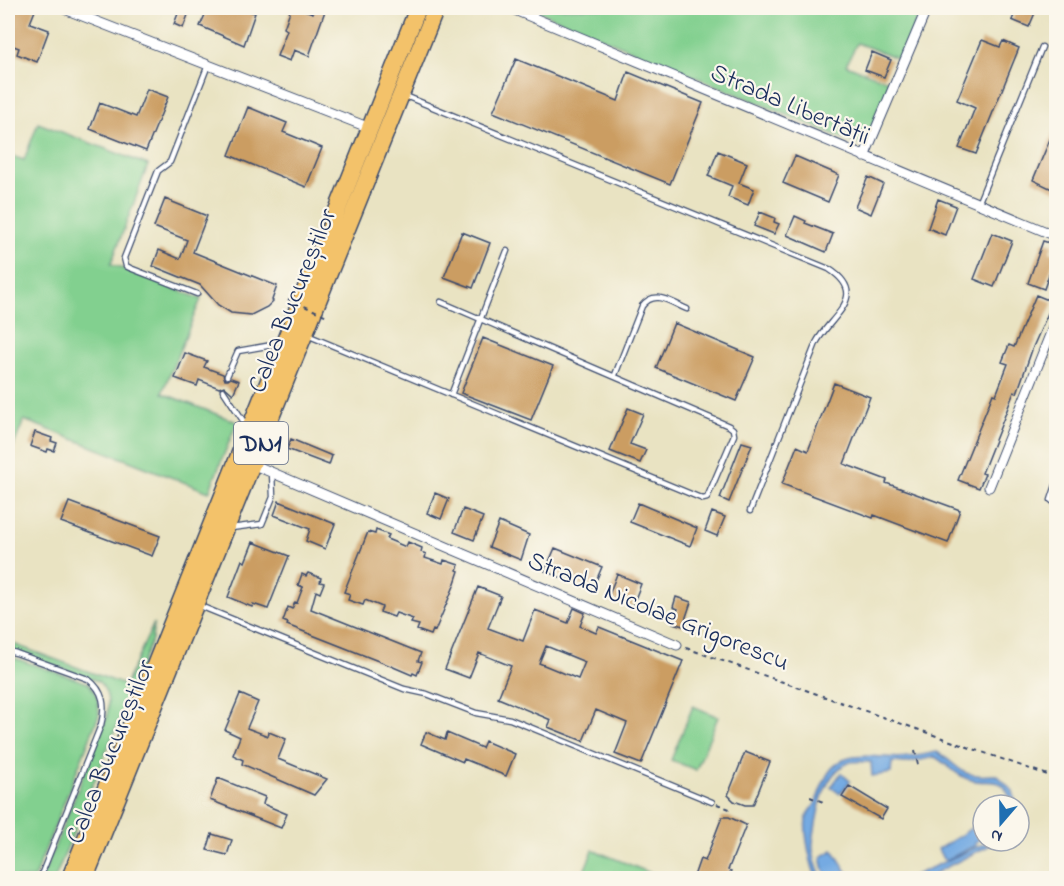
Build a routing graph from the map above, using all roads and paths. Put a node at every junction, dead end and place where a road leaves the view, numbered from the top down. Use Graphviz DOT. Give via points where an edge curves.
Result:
graph roads {
  1 [pos="62,8"];
  2 [pos="418,8"];
  3 [pos="436,8"];
  4 [pos="510,8"];
  5 [pos="927,8"];
  6 [pos="1042,47"];
  7 [pos="208,64"];
  8 [pos="400,94"];
  9 [pos="370,128"];
  10 [pos="864,156"];
  11 [pos="978,204"];
  12 [pos="1056,236"];
  13 [pos="507,251"];
  14 [pos="197,294"];
  15 [pos="288,300"];
  16 [pos="441,302"];
  17 [pos="687,309"];
  18 [pos="327,315"];
  19 [pos="480,319"];
  20 [pos="1056,320"];
  21 [pos="304,334"];
  22 [pos="284,343"];
  23 [pos="615,375"];
  24 [pos="227,376"];
  25 [pos="223,390"];
  26 [pos="451,395"];
  27 [pos="250,430"];
  28 [pos="252,464"];
  29 [pos="272,472"];
  30 [pos="1056,485"];
  31 [pos="989,487"];
  32 [pos="1056,504"];
  33 [pos="750,511"];
  34 [pos="226,528"];
  35 [pos="195,605"];
  36 [pos="677,645"];
  37 [pos="8,651"];
  38 [pos="915,751"];
  39 [pos="918,765"];
  40 [pos="1056,778"];
  41 [pos="810,797"];
  42 [pos="712,801"];
  43 [pos="826,803"];
  44 [pos="732,810"];
  45 [pos="40,879"];
  46 [pos="70,879"];
  47 [pos="85,879"];
  1 -- 7 [label="street"];
  2 -- 9 [label="highway, Calea Bucureștilor / DN1"];
  3 -- 8 [label="highway, Calea Bucureștilor / DN1"];
  4 -- 10 [label="street, Strada Libertății"];
  5 -- 10 [label="street"];
  6 -- 11 [label="lane"];
  7 -- 9 [label="street"];
  7 -- 14 [label="lane" via="170,162 158,171 124,258 130,268"];
  8 -- 21 [label="highway, Calea Bucureștilor / DN1"];
  8 -- 33 [label="lane" via="840,276 847,289 845,306 816,343"];
  9 -- 22 [label="highway, Calea Bucureștilor / DN1"];
  10 -- 11 [label="street, Strada Libertății"];
  11 -- 12 [label="street, Strada Libertății"];
  13 -- 19 [label="lane"];
  15 -- 18 [label="path, bridge"];
  16 -- 19 [label="lane"];
  17 -- 23 [label="lane" via="655,296 648,298"];
  19 -- 23 [label="lane"];
  19 -- 26 [label="lane"];
  20 -- 31 [label="street"];
  21 -- 26 [label="lane"];
  21 -- 28 [label="highway, Calea Bucureștilor / DN1"];
  22 -- 24 [label="lane" via="238,351"];
  22 -- 27 [label="highway, Calea Bucureștilor / DN1"];
  23 -- 26 [label="lane" via="733,429 734,435 707,498"];
  25 -- 27 [label="lane"];
  27 -- 46 [label="highway, Calea Bucureștilor / DN1"];
  28 -- 29 [label="street, Strada Nicolae Grigorescu"];
  28 -- 34 [label="highway, Calea Bucureștilor / DN1"];
  29 -- 34 [label="lane" via="273,497 262,524"];
  29 -- 36 [label="street, Strada Nicolae Grigorescu"];
  30 -- 32 [label="lane" via="1051,500"];
  34 -- 35 [label="highway, Calea Bucureștilor / DN1"];
  35 -- 42 [label="lane" via="404,689 476,713 510,719"];
  35 -- 47 [label="highway, Calea Bucureștilor / DN1"];
  36 -- 40 [label="path, Strada Nicolae Grigorescu"];
  37 -- 45 [label="lane" via="88,679 104,702 101,725"];
  38 -- 39 [label="path"];
  41 -- 43 [label="path"];
  42 -- 44 [label="path"];
}
